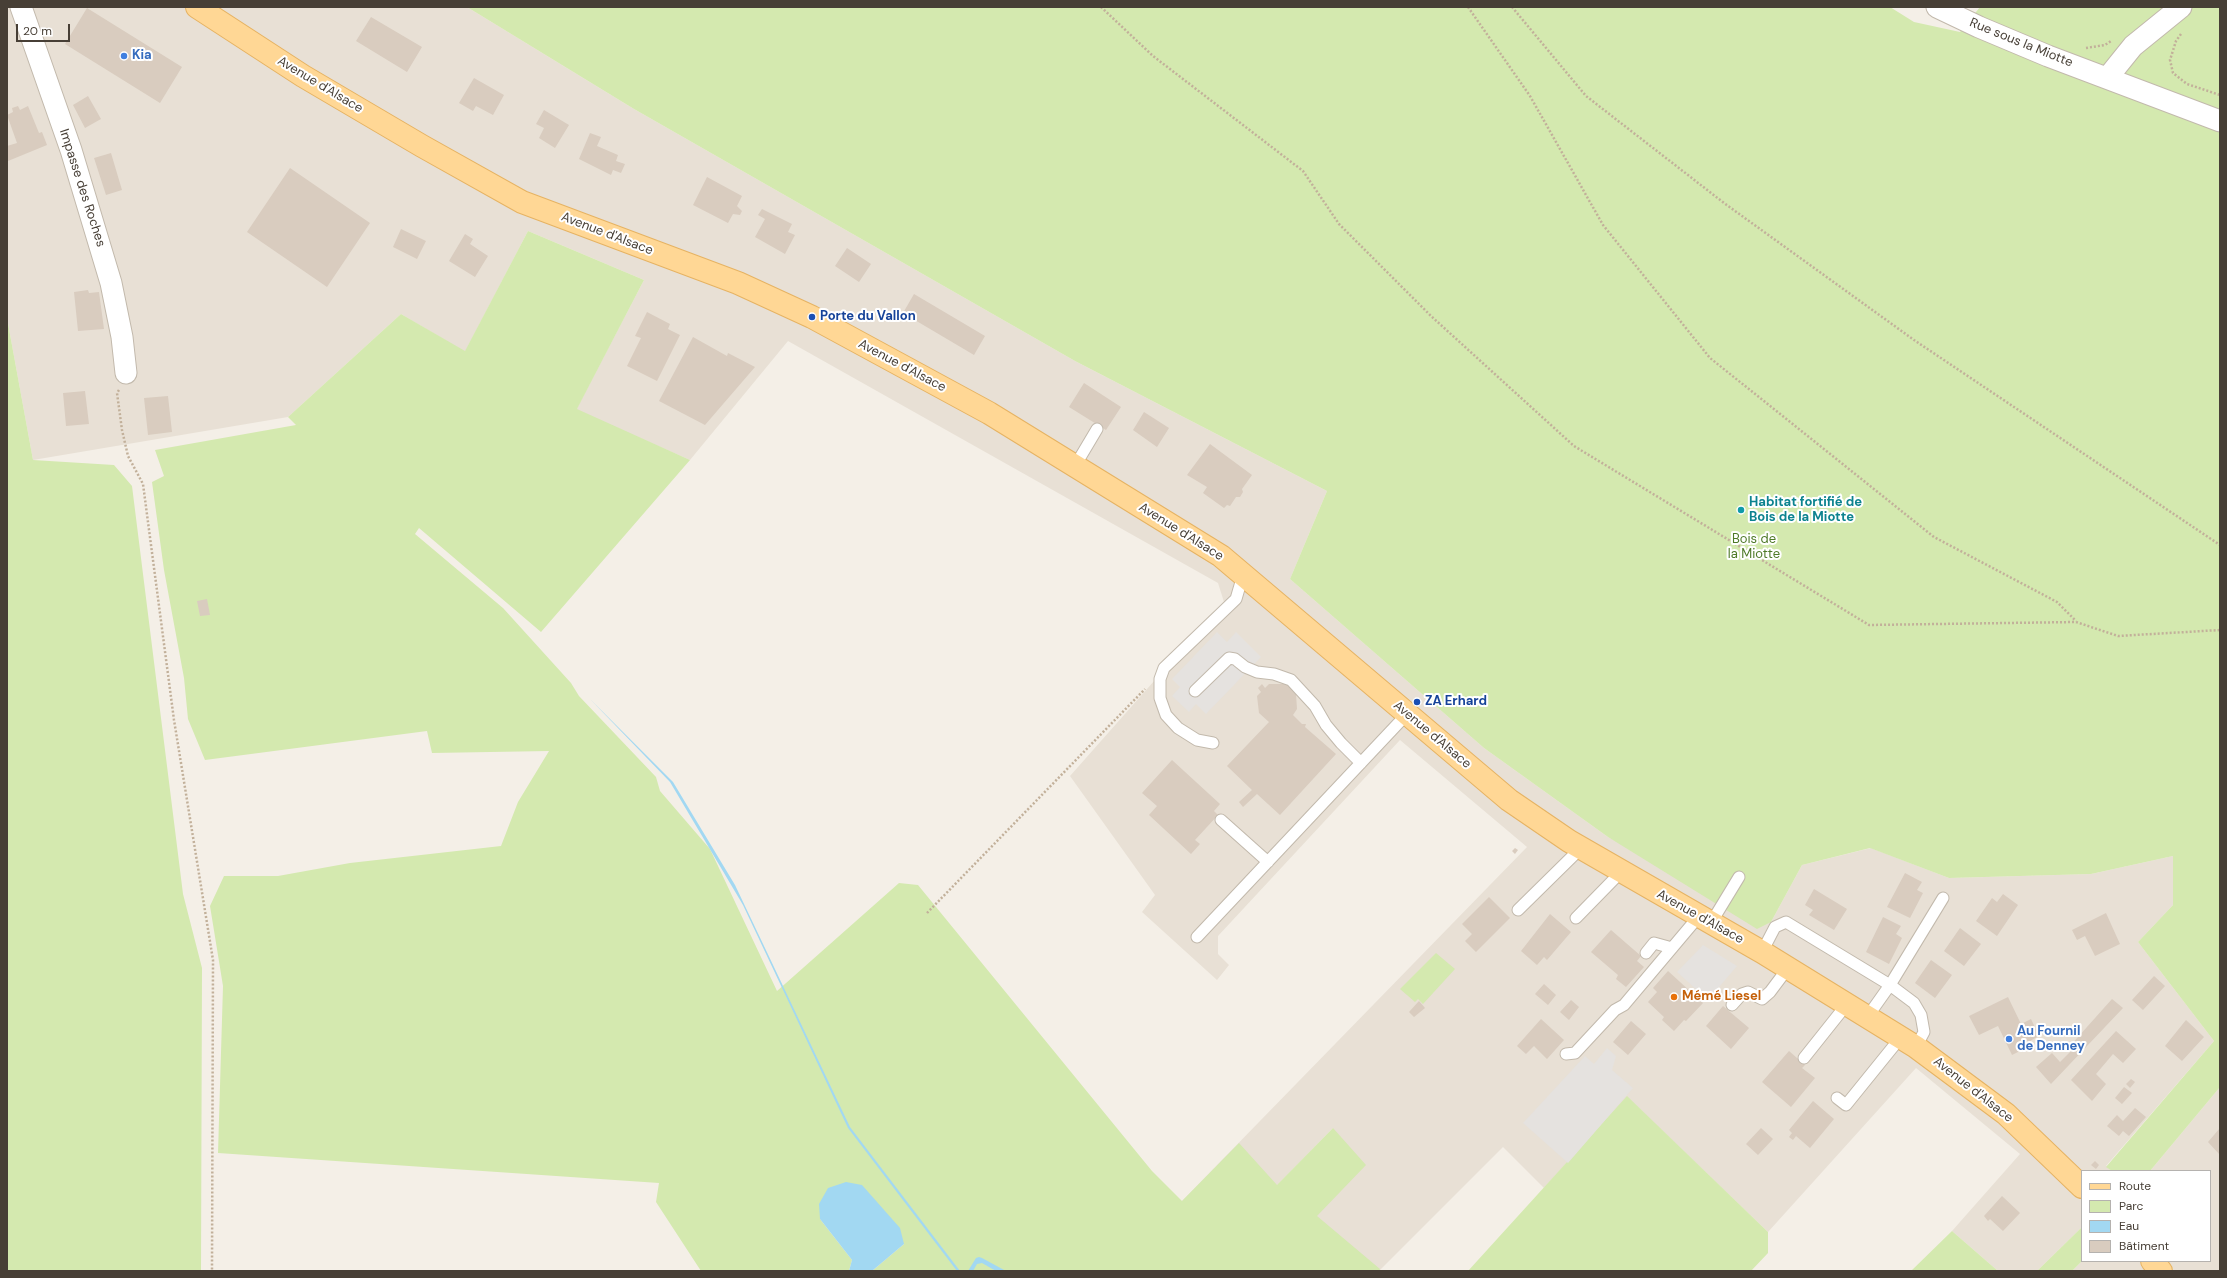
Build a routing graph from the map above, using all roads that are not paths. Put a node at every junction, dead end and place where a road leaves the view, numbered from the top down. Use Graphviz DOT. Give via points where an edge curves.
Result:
graph roads {
  1 [pos="21,7"];
  2 [pos="197,7"];
  3 [pos="1937,7"];
  4 [pos="2181,7"];
  5 [pos="2108,77"];
  6 [pos="2220,121"];
  7 [pos="126,372"];
  8 [pos="1097,429"];
  9 [pos="1075,466"];
  10 [pos="1243,575"];
  11 [pos="1195,691"];
  12 [pos="1407,714"];
  13 [pos="1213,743"];
  14 [pos="1361,763"];
  15 [pos="1221,820"];
  16 [pos="1581,848"];
  17 [pos="1268,862"];
  18 [pos="1621,872"];
  19 [pos="1738,877"];
  20 [pos="1943,898"];
  21 [pos="1518,910"];
  22 [pos="1576,918"];
  23 [pos="1705,920"];
  24 [pos="1197,937"];
  25 [pos="1672,948"];
  26 [pos="1762,952"];
  27 [pos="1646,953"];
  28 [pos="1788,968"];
  29 [pos="1890,985"];
  30 [pos="1847,1004"];
  31 [pos="1732,1005"];
  32 [pos="1868,1016"];
  33 [pos="1909,1042"];
  34 [pos="1566,1054"];
  35 [pos="1804,1058"];
  36 [pos="1838,1098"];
  37 [pos="2081,1186"];
  38 [pos="2153,1262"];
  39 [pos="2161,1271"];
  1 -- 7 [label="street, Impasse des Roches" via="71,150 111,283"];
  2 -- 9 [label="main road, Avenue d'Alsace" via="310,80 522,202 738,283 812,317 989,413"];
  3 -- 5 [label="street, Rue sous la Miotte" via="1978,27"];
  4 -- 5 [label="street" via="2133,46"];
  5 -- 6 [label="street, Rue sous la Miotte"];
  8 -- 9 [label="lane"];
  9 -- 10 [label="main road, Avenue d'Alsace" via="1221,556"];
  10 -- 12 [label="main road, Avenue d'Alsace"];
  10 -- 13 [label="lane" via="1236,599 1164,668 1160,679 1160,698 1166,715 1178,728 1197,740"];
  11 -- 14 [label="lane" via="1229,658 1257,672 1291,680 1315,706 1336,737"];
  12 -- 14 [label="lane"];
  12 -- 16 [label="main road, Avenue d'Alsace" via="1509,800"];
  14 -- 17 [label="lane"];
  15 -- 17 [label="lane"];
  16 -- 18 [label="main road, Avenue d'Alsace"];
  16 -- 21 [label="lane"];
  17 -- 24 [label="lane"];
  18 -- 22 [label="lane"];
  18 -- 23 [label="main road, Avenue d'Alsace"];
  19 -- 23 [label="lane"];
  20 -- 29 [label="lane"];
  23 -- 25 [label="lane"];
  23 -- 26 [label="main road, Avenue d'Alsace"];
  25 -- 27 [label="lane" via="1654,943"];
  25 -- 34 [label="lane" via="1624,1005 1615,1010 1576,1053"];
  26 -- 28 [label="main road, Avenue d'Alsace"];
  26 -- 29 [label="lane" via="1775,927 1786,922"];
  28 -- 30 [label="main road, Avenue d'Alsace"];
  28 -- 31 [label="lane" via="1762,999 1748,992 1742,994"];
  29 -- 32 [label="lane"];
  29 -- 33 [label="lane" via="1914,1002 1921,1015 1924,1032"];
  30 -- 32 [label="main road, Avenue d'Alsace"];
  30 -- 35 [label="lane"];
  32 -- 33 [label="main road, Avenue d'Alsace"];
  33 -- 36 [label="lane" via="1846,1105"];
  33 -- 37 [label="main road, Avenue d'Alsace" via="2006,1114"];
  38 -- 39 [label="main road"];
}
